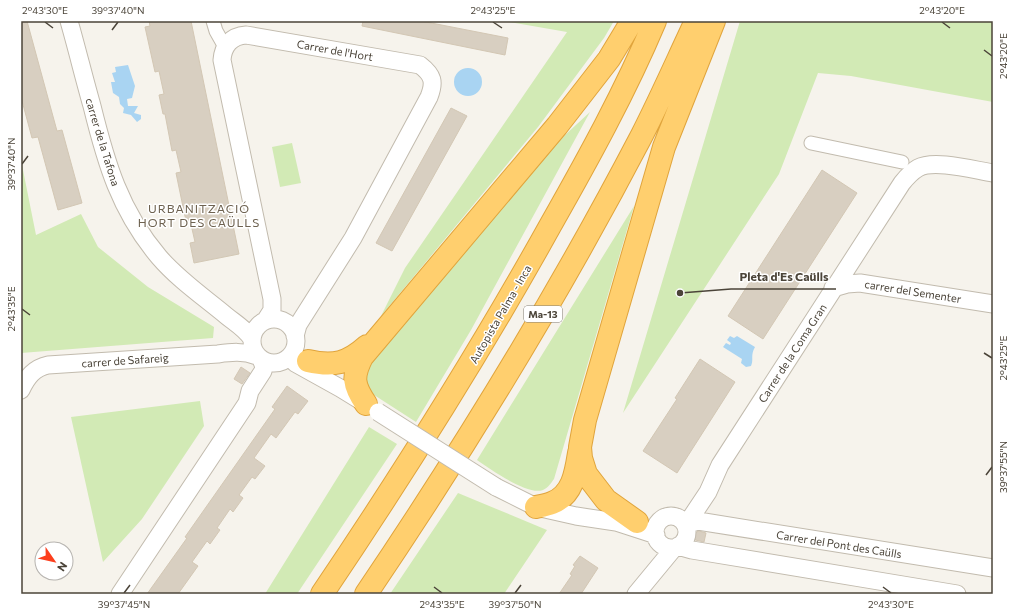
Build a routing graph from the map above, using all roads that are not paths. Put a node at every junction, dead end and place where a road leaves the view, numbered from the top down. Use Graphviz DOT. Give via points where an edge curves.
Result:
graph roads {
  1 [pos="69,21"];
  2 [pos="213,21"];
  3 [pos="632,21"];
  4 [pos="655,21"];
  5 [pos="696,21"];
  6 [pos="714,21"];
  7 [pos="225,47"];
  8 [pos="811,144"];
  9 [pos="902,162"];
  10 [pos="993,173"];
  11 [pos="833,288"];
  12 [pos="211,302"];
  13 [pos="993,304"];
  14 [pos="263,322"];
  15 [pos="295,339"];
  16 [pos="374,340"];
  17 [pos="252,349"];
  18 [pos="283,361"];
  19 [pos="308,361"];
  20 [pos="340,388"];
  21 [pos="21,390"];
  22 [pos="247,403"];
  23 [pos="372,408"];
  24 [pos="580,447"];
  25 [pos="536,507"];
  26 [pos="680,520"];
  27 [pos="645,529"];
  28 [pos="676,547"];
  29 [pos="993,568"];
  30 [pos="638,591"];
  31 [pos="120,594"];
  32 [pos="322,594"];
  33 [pos="366,594"];
  34 [pos="957,594"];
  1 -- 12 [label="street, carrer de la Tafona" via="101,142 122,200 141,233 160,258"];
  2 -- 7 [label="street"];
  3 -- 16 [label="highway" via="609,60 557,126"];
  4 -- 32 [label="highway, Autopista Palma - Inca / Ma-13" via="610,115 507,303 400,478"];
  5 -- 33 [label="highway, Ma-13" via="609,197 538,322 460,450"];
  6 -- 24 [label="highway" via="664,147 587,413"];
  7 -- 14 [label="street" via="222,60 272,299 272,310"];
  7 -- 15 [label="street, Carrer de l'Hort" via="234,38 246,35 402,61 420,65 429,72 433,83 429,97 353,238 298,325"];
  8 -- 9 [label="street"];
  10 -- 11 [label="street, Carrer de la Coma Gran" via="938,164 918,168 902,183"];
  11 -- 13 [label="street, carrer del Sementer" via="860,282"];
  11 -- 26 [label="street, Carrer de la Coma Gran" via="720,465 708,492"];
  12 -- 14 [label="street, carrer de la Tafona" via="228,308 250,322"];
  12 -- 17 [label="street, carrer de la Tafona" via="243,328"];
  14 -- 15 [label="street" via="281,320 290,326"];
  14 -- 17 [label="street" via="255,330"];
  15 -- 18 [label="street" via="292,353"];
  15 -- 19 [label="street"];
  16 -- 19 [label="highway" via="347,361 320,364"];
  16 -- 23 [label="highway" via="355,370 357,388"];
  17 -- 18 [label="street" via="272,363"];
  17 -- 21 [label="street, carrer de Safareig" via="42,366 33,372"];
  17 -- 22 [label="street" via="264,367 250,391"];
  18 -- 20 [label="street" via="291,361"];
  18 -- 22 [label="street" via="275,368 257,396"];
  19 -- 20 [label="street"];
  20 -- 23 [label="street"];
  22 -- 31 [label="street"];
  23 -- 25 [label="street, bridge" via="496,487"];
  24 -- 25 [label="highway" via="574,481 570,488 552,504"];
  24 -- 27 [label="highway" via="586,474 606,500"];
  25 -- 27 [label="street"];
  26 -- 27 [label="street" via="663,518"];
  26 -- 28 [label="street" via="687,533 682,544"];
  26 -- 29 [label="street, Carrer del Pont des Caülls"];
  27 -- 28 [label="street" via="659,543 666,547"];
  27 -- 30 [label="street" via="655,552"];
  28 -- 30 [label="street"];
  28 -- 34 [label="street"];
}
